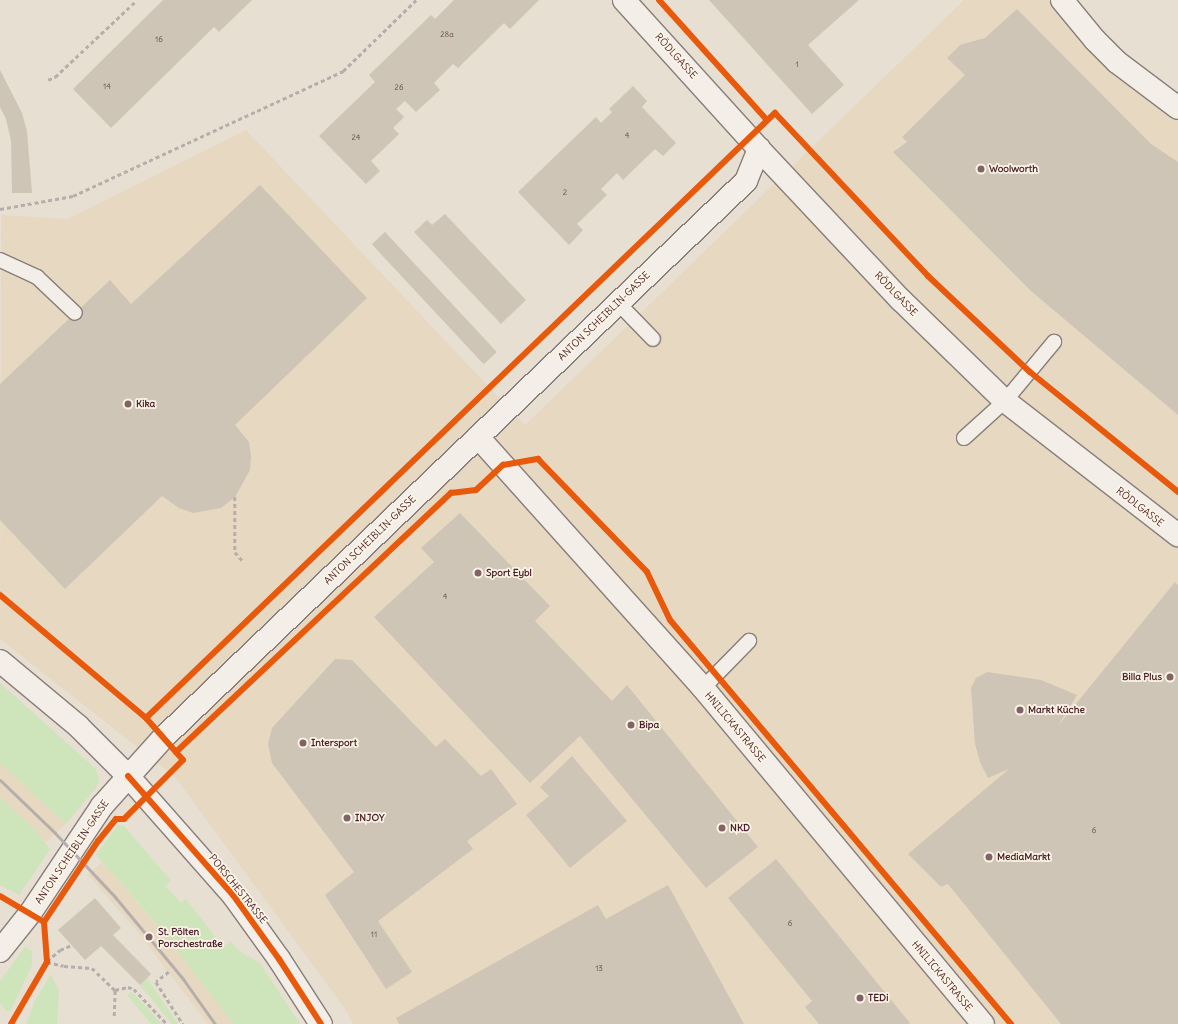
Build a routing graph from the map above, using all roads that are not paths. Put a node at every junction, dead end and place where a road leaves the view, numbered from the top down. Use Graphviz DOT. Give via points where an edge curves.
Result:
graph roads {
  1 [pos="624,0"];
  2 [pos="633,0"];
  3 [pos="1062,0"];
  4 [pos="644,21"];
  5 [pos="1178,108"];
  6 [pos="759,149"];
  7 [pos="0,260"];
  8 [pos="618,303"];
  9 [pos="75,313"];
  10 [pos="653,339"];
  11 [pos="1054,342"];
  12 [pos="1005,401"];
  13 [pos="478,437"];
  14 [pos="964,438"];
  15 [pos="1178,535"];
  16 [pos="749,641"];
  17 [pos="4,663"];
  18 [pos="703,688"];
  19 [pos="128,776"];
  20 [pos="0,951"];
  21 [pos="322,1024"];
  22 [pos="983,1024"];
  1 -- 4 [label="street, RÖDLGASSE"];
  2 -- 4 [label="street, RÖDLGASSE"];
  3 -- 5 [label="street" via="1091,36 1117,62"];
  4 -- 6 [label="street, RÖDLGASSE"];
  6 -- 8 [label="street, ANTON SCHEIBLIN-GASSE" via="746,181"];
  6 -- 12 [label="street, RÖDLGASSE" via="901,300"];
  7 -- 9 [label="lane" via="37,277"];
  8 -- 10 [label="lane"];
  8 -- 13 [label="street, ANTON SCHEIBLIN-GASSE"];
  11 -- 12 [label="lane"];
  12 -- 14 [label="lane"];
  12 -- 15 [label="street, RÖDLGASSE"];
  13 -- 18 [label="street, HNILICKASTRASSE"];
  13 -- 19 [label="street, ANTON SCHEIBLIN-GASSE" via="164,737"];
  16 -- 18 [label="lane"];
  17 -- 19 [label="street, PORSCHESTRASSE" via="78,726"];
  18 -- 22 [label="street, HNILICKASTRASSE"];
  19 -- 20 [label="street, ANTON SCHEIBLIN-GASSE" via="86,828 31,912"];
  19 -- 21 [label="street, PORSCHESTRASSE" via="233,896"];
}
